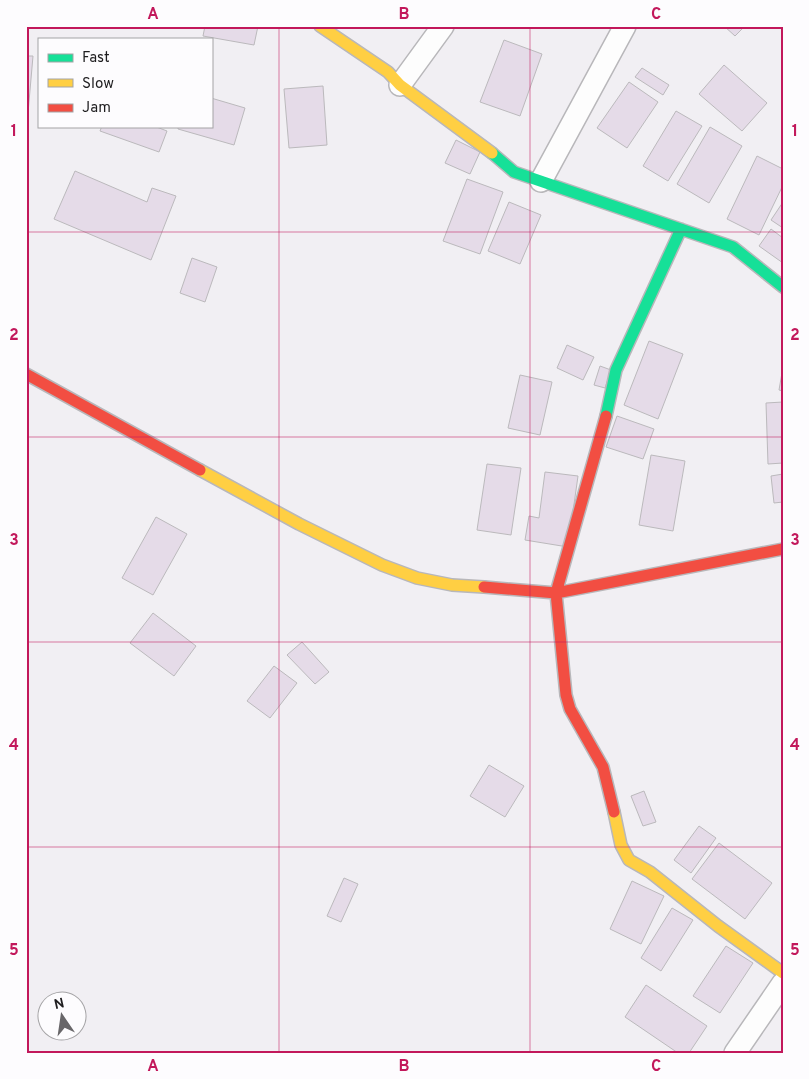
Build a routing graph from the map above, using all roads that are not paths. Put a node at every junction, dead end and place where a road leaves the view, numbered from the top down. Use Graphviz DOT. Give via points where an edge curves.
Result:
graph roads {
  1 [pos="320,26"];
  2 [pos="443,26"];
  3 [pos="625,26"];
  4 [pos="400,85"];
  5 [pos="541,181"];
  6 [pos="681,229"];
  7 [pos="783,287"];
  8 [pos="26,374"];
  9 [pos="783,549"];
  10 [pos="556,593"];
  11 [pos="783,973"];
  12 [pos="783,983"];
  13 [pos="735,1053"];
  1 -- 4 [label="street" via="388,72"];
  2 -- 4 [label="street"];
  3 -- 5 [label="street"];
  4 -- 5 [label="street" via="479,142 514,172"];
  5 -- 6 [label="street"];
  6 -- 7 [label="street" via="733,247"];
  6 -- 10 [label="street" via="616,370 610,402"];
  8 -- 10 [label="street" via="298,524 382,565 417,578 452,585"];
  9 -- 10 [label="street"];
  10 -- 11 [label="street" via="566,695 576,722 603,767 620,844 628,860 650,872"];
  12 -- 13 [label="street"];
}
